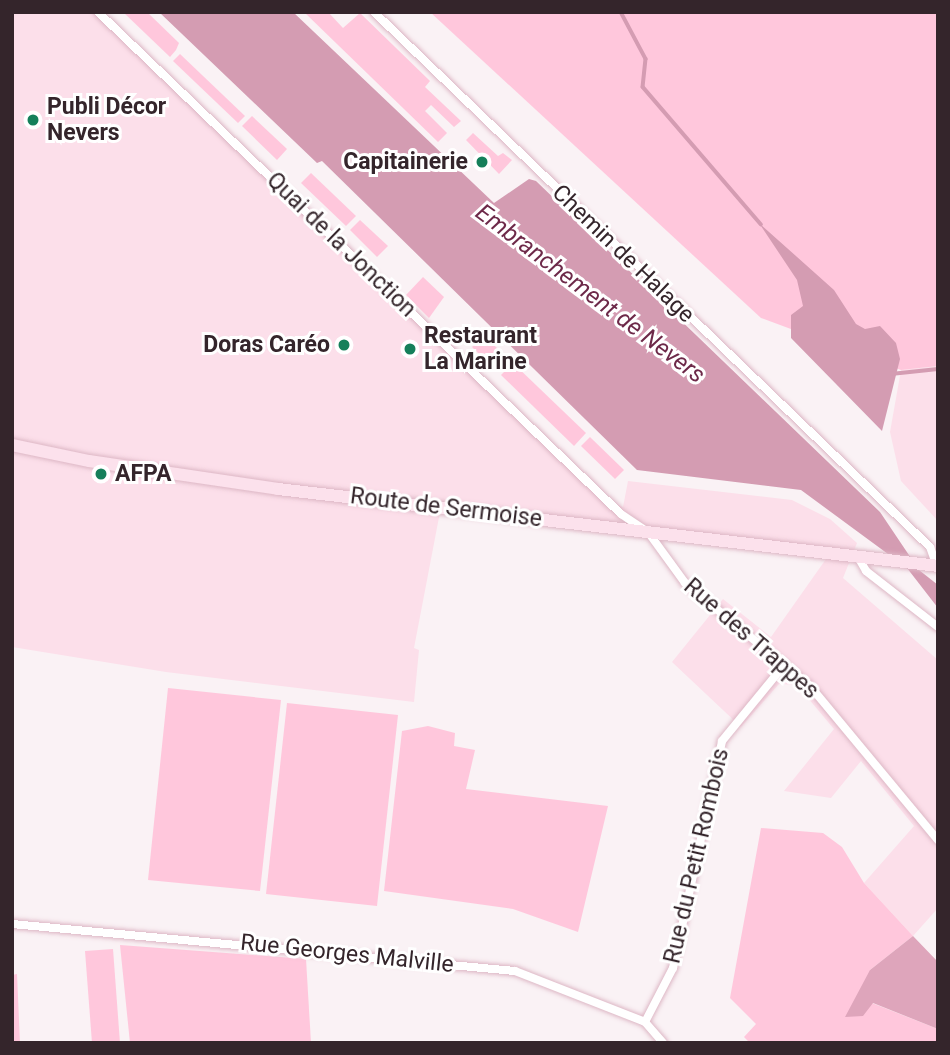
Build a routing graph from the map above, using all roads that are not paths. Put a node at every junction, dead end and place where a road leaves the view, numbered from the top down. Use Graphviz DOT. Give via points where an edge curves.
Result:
graph roads {
  1 [pos="98,12"];
  2 [pos="374,12"];
  3 [pos="12,444"];
  4 [pos="648,531"];
  5 [pos="858,557"];
  6 [pos="933,566"];
  7 [pos="938,627"];
  8 [pos="785,664"];
  9 [pos="938,841"];
  10 [pos="12,924"];
  11 [pos="645,1022"];
  12 [pos="663,1043"];
  1 -- 4 [label="street, Quai de la Jonction" via="613,506"];
  2 -- 6 [label="street, Chemin de Halage" via="930,547"];
  3 -- 4 [label="main road, Route de Sermoise" via="89,461 278,489"];
  4 -- 5 [label="main road, Route de Sermoise"];
  4 -- 8 [label="street, Rue des Trappes" via="685,582"];
  5 -- 6 [label="main road, Route de Sermoise"];
  5 -- 7 [label="street" via="866,571"];
  8 -- 9 [label="street, Rue des Trappes" via="810,686"];
  8 -- 11 [label="street, Rue du Petit Rombois" via="723,741 673,968"];
  10 -- 11 [label="street, Rue Georges Malville" via="515,971"];
  11 -- 12 [label="street, Rue Georges Malville"];
}
